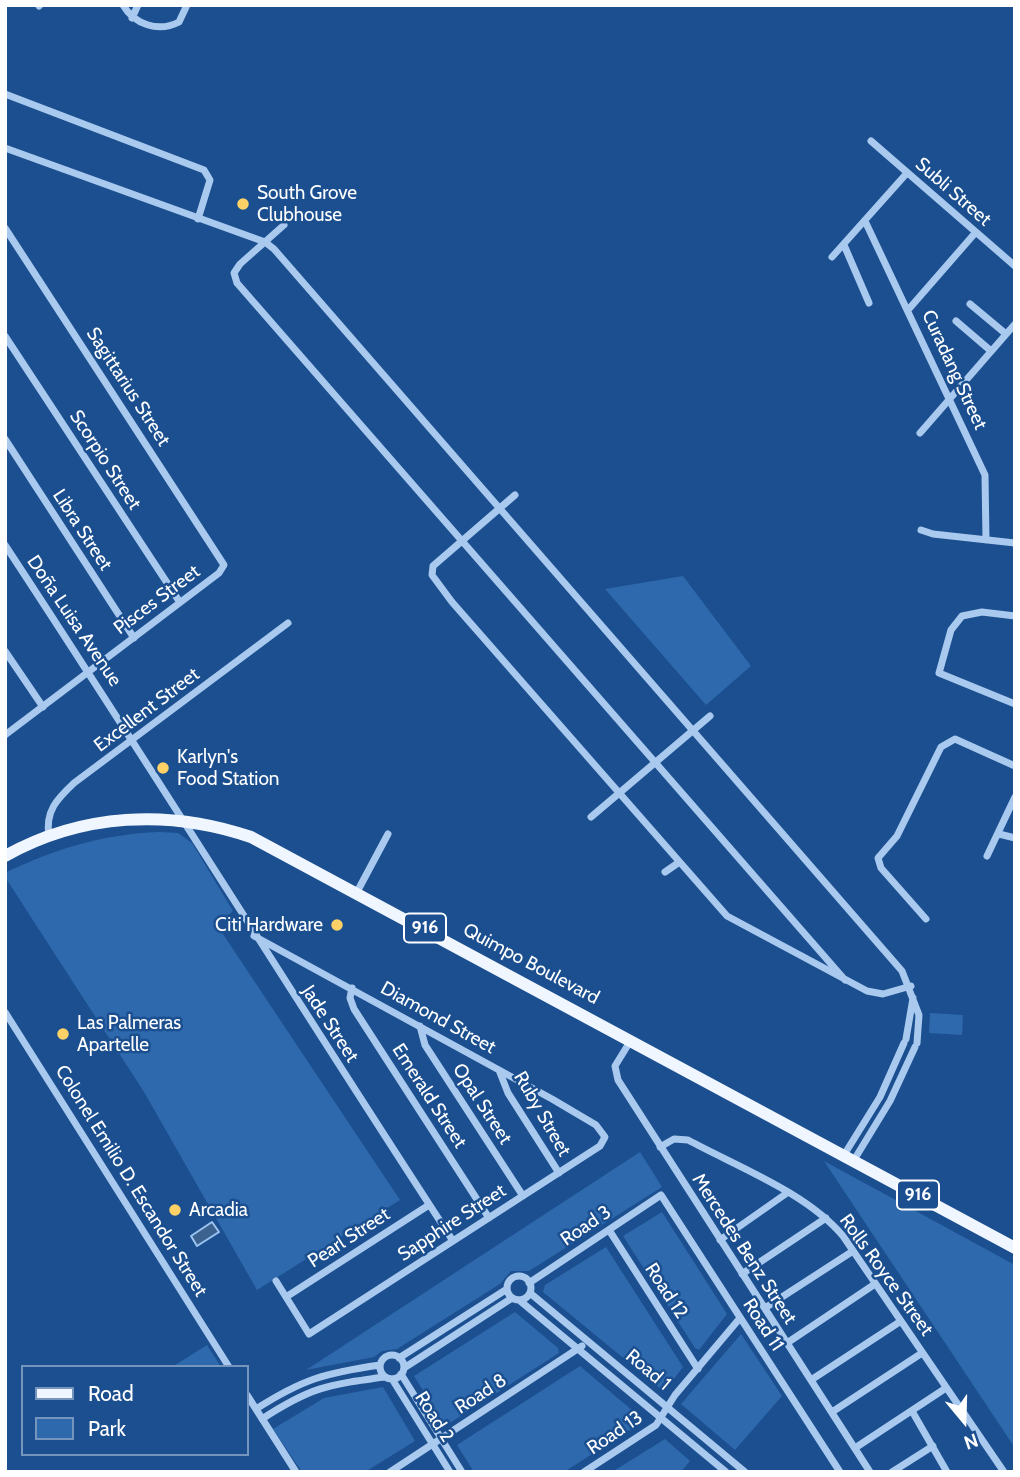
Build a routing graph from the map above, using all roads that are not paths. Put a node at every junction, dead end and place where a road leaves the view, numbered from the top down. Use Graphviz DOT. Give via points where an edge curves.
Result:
graph roads {
  1 [pos="123,5"];
  2 [pos="138,5"];
  3 [pos="187,5"];
  4 [pos="132,18"];
  5 [pos="5,94"];
  6 [pos="871,142"];
  7 [pos="5,148"];
  8 [pos="907,173"];
  9 [pos="198,219"];
  10 [pos="865,221"];
  11 [pos="284,225"];
  12 [pos="5,228"];
  13 [pos="975,232"];
  14 [pos="265,243"];
  15 [pos="844,244"];
  16 [pos="832,257"];
  17 [pos="1015,266"];
  18 [pos="869,303"];
  19 [pos="970,304"];
  20 [pos="908,310"];
  21 [pos="956,321"];
  22 [pos="1015,324"];
  23 [pos="1006,334"];
  24 [pos="5,336"];
  25 [pos="991,351"];
  26 [pos="950,398"];
  27 [pos="920,433"];
  28 [pos="5,439"];
  29 [pos="515,495"];
  30 [pos="499,508"];
  31 [pos="921,530"];
  32 [pos="986,540"];
  33 [pos="461,541"];
  34 [pos="1015,543"];
  35 [pos="5,545"];
  36 [pos="223,563"];
  37 [pos="180,601"];
  38 [pos="1015,616"];
  39 [pos="288,623"];
  40 [pos="134,638"];
  41 [pos="5,651"];
  42 [pos="89,672"];
  43 [pos="1015,704"];
  44 [pos="43,707"];
  45 [pos="710,716"];
  46 [pos="692,731"];
  47 [pos="5,735"];
  48 [pos="134,740"];
  49 [pos="654,764"];
  50 [pos="1015,766"];
  51 [pos="618,794"];
  52 [pos="1015,797"];
  53 [pos="591,817"];
  54 [pos="185,820"];
  55 [pos="388,834"];
  56 [pos="999,834"];
  57 [pos="49,836"];
  58 [pos="1015,838"];
  59 [pos="5,856"];
  60 [pos="987,856"];
  61 [pos="678,863"];
  62 [pos="665,872"];
  63 [pos="357,891"];
  64 [pos="926,919"];
  65 [pos="254,935"];
  66 [pos="845,981"];
  67 [pos="352,988"];
  68 [pos="912,990"];
  69 [pos="5,1012"];
  70 [pos="420,1026"];
  71 [pos="631,1040"];
  72 [pos="900,1054"];
  73 [pos="910,1058"];
  74 [pos="499,1070"];
  75 [pos="604,1134"];
  76 [pos="660,1147"];
  77 [pos="849,1158"];
  78 [pos="559,1173"];
  79 [pos="788,1194"];
  80 [pos="661,1195"];
  81 [pos="523,1196"];
  82 [pos="429,1205"];
  83 [pos="489,1218"];
  84 [pos="826,1218"];
  85 [pos="609,1230"];
  86 [pos="720,1240"];
  87 [pos="453,1241"];
  88 [pos="1015,1248"];
  89 [pos="853,1251"];
  90 [pos="742,1274"];
  91 [pos="276,1281"];
  92 [pos="529,1283"];
  93 [pos="876,1284"];
  94 [pos="507,1289"];
  95 [pos="530,1293"];
  96 [pos="286,1297"];
  97 [pos="516,1299"];
  98 [pos="765,1308"];
  99 [pos="740,1318"];
  100 [pos="901,1321"];
  101 [pos="587,1340"];
  102 [pos="787,1343"];
  103 [pos="579,1349"];
  104 [pos="922,1353"];
  105 [pos="399,1358"];
  106 [pos="228,1365"];
  107 [pos="380,1365"];
  108 [pos="698,1368"];
  109 [pos="402,1371"];
  110 [pos="388,1378"];
  111 [pos="811,1380"];
  112 [pos="946,1388"];
  113 [pos="248,1397"];
  114 [pos="667,1407"];
  115 [pos="256,1409"];
  116 [pos="912,1410"];
  117 [pos="832,1412"];
  118 [pos="661,1418"];
  119 [pos="262,1419"];
  120 [pos="704,1437"];
  121 [pos="442,1439"];
  122 [pos="433,1444"];
  123 [pos="933,1446"];
  124 [pos="696,1447"];
  125 [pos="855,1448"];
  126 [pos="296,1472"];
  127 [pos="390,1472"];
  128 [pos="450,1472"];
  129 [pos="462,1472"];
  130 [pos="584,1472"];
  131 [pos="726,1472"];
  132 [pos="745,1472"];
  133 [pos="840,1472"];
  134 [pos="870,1472"];
  135 [pos="892,1472"];
  136 [pos="947,1472"];
  137 [pos="1004,1472"];
  1 -- 4 [label="street"];
  2 -- 4 [label="street"];
  3 -- 4 [label="street" via="175,24 146,25"];
  5 -- 9 [label="street" via="204,170 210,180"];
  6 -- 8 [label="street, Subli Street"];
  7 -- 9 [label="street"];
  8 -- 10 [label="street"];
  8 -- 13 [label="street, Subli Street"];
  9 -- 14 [label="street"];
  10 -- 15 [label="street"];
  10 -- 20 [label="street, Curadang Street"];
  11 -- 14 [label="street"];
  12 -- 36 [label="street, Sagittarius Street"];
  13 -- 17 [label="street, Subli Street"];
  13 -- 20 [label="street"];
  14 -- 30 [label="street"];
  14 -- 33 [label="street" via="236,269 237,283"];
  15 -- 16 [label="street"];
  15 -- 18 [label="street"];
  19 -- 23 [label="street"];
  20 -- 26 [label="street, Curadang Street"];
  21 -- 25 [label="street"];
  22 -- 23 [label="street"];
  23 -- 25 [label="street"];
  24 -- 37 [label="street, Scorpio Street"];
  25 -- 26 [label="street"];
  26 -- 27 [label="street"];
  26 -- 32 [label="street, Curadang Street" via="985,475"];
  28 -- 40 [label="street, Libra Street"];
  29 -- 30 [label="street"];
  30 -- 33 [label="street"];
  30 -- 46 [label="street"];
  31 -- 32 [label="street"];
  32 -- 34 [label="street"];
  33 -- 49 [label="street"];
  33 -- 51 [label="street" via="433,566 434,579"];
  35 -- 42 [label="street, Doña Luisa Avenue"];
  36 -- 37 [label="street, Pisces Street" via="219,573"];
  37 -- 40 [label="street, Pisces Street"];
  38 -- 43 [label="street" via="982,612 961,616 951,630 939,673"];
  39 -- 48 [label="street, Excellent Street"];
  40 -- 42 [label="street, Pisces Street"];
  41 -- 44 [label="street"];
  42 -- 44 [label="street, Pisces Street"];
  42 -- 48 [label="street, Doña Luisa Avenue"];
  44 -- 47 [label="street, Pisces Street"];
  45 -- 46 [label="street"];
  46 -- 49 [label="street"];
  46 -- 68 [label="street" via="902,971"];
  48 -- 54 [label="street, Doña Luisa Avenue"];
  48 -- 57 [label="street, Excellent Street" via="55,801 48,815"];
  49 -- 51 [label="street"];
  49 -- 66 [label="street"];
  50 -- 64 [label="street" via="958,740 942,747 897,836 878,858 881,868"];
  51 -- 53 [label="street"];
  51 -- 61 [label="street"];
  52 -- 56 [label="street"];
  54 -- 57 [label="main road, Quimpo Boulevard / 916" via="119,820"];
  54 -- 63 [label="main road, Quimpo Boulevard / 916" via="251,837"];
  54 -- 65 [label="street, Jade Street"];
  55 -- 63 [label="street"];
  56 -- 58 [label="street"];
  56 -- 60 [label="street"];
  57 -- 59 [label="main road, Quimpo Boulevard / 916"];
  61 -- 62 [label="street"];
  61 -- 66 [label="street" via="735,922"];
  63 -- 71 [label="main road, Quimpo Boulevard / 916"];
  65 -- 67 [label="street, Diamond Street"];
  65 -- 82 [label="street, Jade Street"];
  66 -- 68 [label="street" via="883,994"];
  67 -- 70 [label="street, Diamond Street"];
  67 -- 83 [label="street, Emerald Street" via="354,1009"];
  68 -- 72 [label="street"];
  68 -- 73 [label="street" via="920,1021"];
  69 -- 106 [label="street, Colonel Emilio D. Escandor Street"];
  70 -- 74 [label="street, Diamond Street"];
  70 -- 81 [label="street, Opal Street" via="425,1045"];
  71 -- 76 [label="street, Mercedes Benz Street" via="615,1066 616,1076"];
  71 -- 77 [label="main road, Quimpo Boulevard / 916"];
  72 -- 73 [label="street"];
  72 -- 77 [label="street"];
  73 -- 77 [label="street" via="885,1110"];
  74 -- 75 [label="street, Diamond Street" via="596,1125"];
  74 -- 78 [label="street, Ruby Street" via="508,1093"];
  75 -- 78 [label="street, Sapphire Street" via="600,1146"];
  76 -- 79 [label="street, Rolls Royce Street" via="674,1139 688,1140"];
  76 -- 86 [label="street, Mercedes Benz Street"];
  77 -- 88 [label="main road, Quimpo Boulevard / 916"];
  78 -- 81 [label="street, Sapphire Street"];
  79 -- 84 [label="street, Rolls Royce Street"];
  79 -- 86 [label="street"];
  80 -- 85 [label="street, Road 3"];
  80 -- 99 [label="street, Road 11"];
  81 -- 83 [label="street, Sapphire Street"];
  82 -- 87 [label="street, Jade Street"];
  82 -- 96 [label="street, Pearl Street"];
  83 -- 87 [label="street, Sapphire Street"];
  84 -- 89 [label="street, Rolls Royce Street"];
  84 -- 90 [label="street"];
  85 -- 92 [label="street, Road 3"];
  85 -- 108 [label="street, Road 12"];
  86 -- 90 [label="street, Mercedes Benz Street"];
  87 -- 96 [label="street, Sapphire Street" via="309,1334"];
  89 -- 93 [label="street, Rolls Royce Street"];
  89 -- 98 [label="street"];
  90 -- 98 [label="street, Mercedes Benz Street"];
  91 -- 96 [label="street"];
  92 -- 94 [label="street" via="517,1276"];
  92 -- 95 [label="street"];
  93 -- 100 [label="street, Rolls Royce Street"];
  93 -- 102 [label="street"];
  94 -- 97 [label="street"];
  94 -- 105 [label="street"];
  95 -- 97 [label="street"];
  95 -- 101 [label="street, Road 1"];
  97 -- 103 [label="street, Road 1"];
  97 -- 109 [label="street"];
  98 -- 102 [label="street, Mercedes Benz Street"];
  99 -- 108 [label="street"];
  99 -- 133 [label="street, Road 11"];
  100 -- 104 [label="street, Rolls Royce Street"];
  100 -- 111 [label="street"];
  101 -- 103 [label="street, Road 8"];
  101 -- 114 [label="street, Road 1"];
  102 -- 111 [label="street, Mercedes Benz Street"];
  103 -- 118 [label="street, Road 1"];
  103 -- 121 [label="street, Road 8"];
  104 -- 112 [label="street, Rolls Royce Street"];
  104 -- 117 [label="street"];
  105 -- 107 [label="street" via="386,1357"];
  105 -- 109 [label="street, Road 2"];
  107 -- 110 [label="street, Road 2"];
  107 -- 115 [label="street" via="315,1376"];
  108 -- 114 [label="street"];
  109 -- 110 [label="street"];
  109 -- 121 [label="street, Road 2"];
  110 -- 119 [label="street" via="320,1387"];
  110 -- 122 [label="street, Road 2"];
  111 -- 117 [label="street, Mercedes Benz Street"];
  112 -- 116 [label="street"];
  112 -- 137 [label="street, Rolls Royce Street"];
  113 -- 115 [label="street"];
  114 -- 118 [label="street"];
  114 -- 120 [label="street, Road 1"];
  115 -- 119 [label="street"];
  116 -- 123 [label="street"];
  116 -- 125 [label="street"];
  117 -- 125 [label="street, Mercedes Benz Street"];
  118 -- 124 [label="street, Road 1"];
  118 -- 130 [label="street, Road 13" via="643,1435"];
  119 -- 126 [label="street"];
  120 -- 124 [label="street"];
  120 -- 132 [label="street, Road 1"];
  121 -- 122 [label="street, Road 8"];
  121 -- 129 [label="street, Road 2"];
  122 -- 127 [label="street, Road 8"];
  122 -- 128 [label="street, Road 2"];
  123 -- 135 [label="street"];
  123 -- 136 [label="street"];
  124 -- 131 [label="street, Road 1"];
  125 -- 134 [label="street, Mercedes Benz Street"];
}
